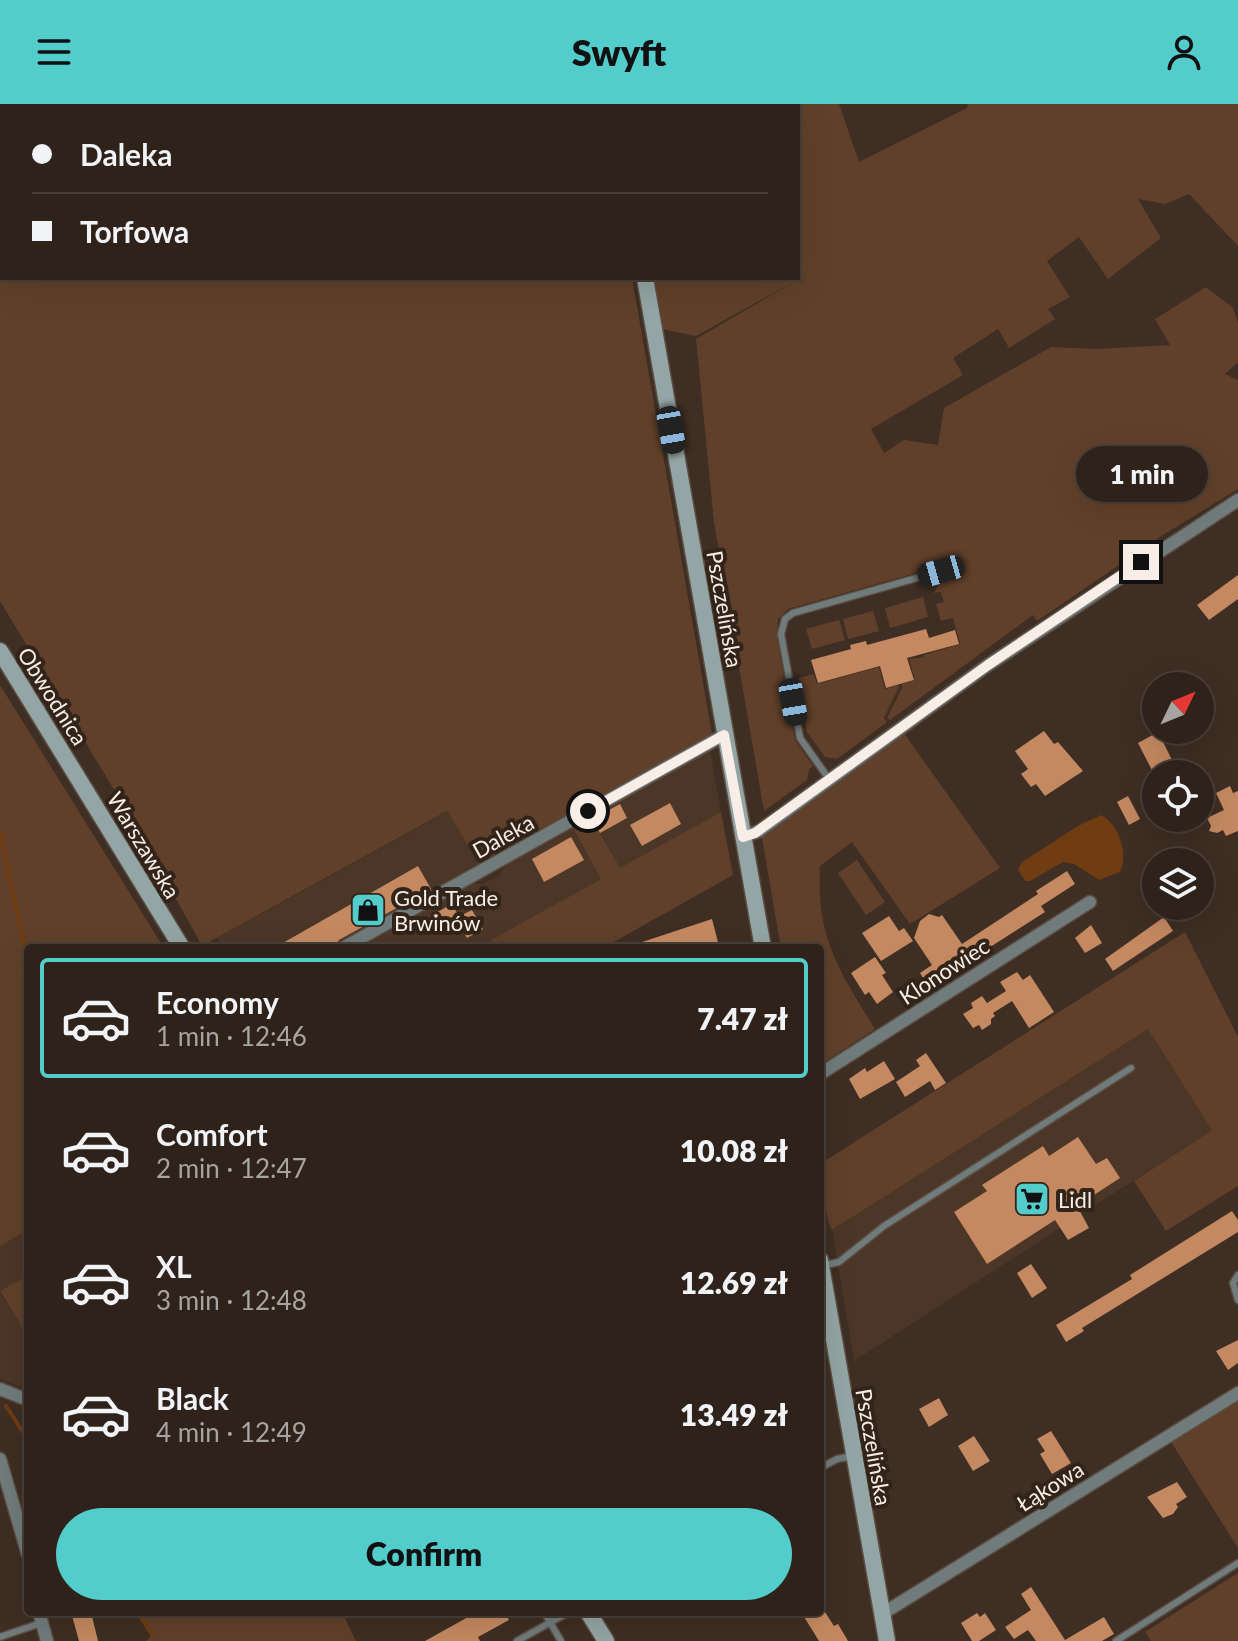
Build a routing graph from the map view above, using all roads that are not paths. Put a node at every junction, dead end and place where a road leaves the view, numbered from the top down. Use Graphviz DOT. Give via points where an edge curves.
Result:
graph roads {
  1 [pos="645,280"];
  2 [pos="1238,500"];
  3 [pos="959,566"];
  4 [pos="0,651"];
  5 [pos="724,735"];
  6 [pos="69,764"];
  7 [pos="829,779"];
  8 [pos="743,837"];
  9 [pos="1090,902"];
  10 [pos="180,944"];
  11 [pos="350,944"];
  12 [pos="762,944"];
  13 [pos="1131,1068"];
  14 [pos="824,1071"];
  15 [pos="824,1265"];
  16 [pos="1238,1275"];
  17 [pos="824,1284"];
  18 [pos="1238,1300"];
  19 [pos="0,1389"];
  20 [pos="1238,1393"];
  21 [pos="24,1398"];
  22 [pos="853,1456"];
  23 [pos="0,1459"];
  24 [pos="824,1466"];
  25 [pos="3,1479"];
  26 [pos="24,1543"];
  27 [pos="1238,1563"];
  28 [pos="882,1614"];
  29 [pos="546,1616"];
  30 [pos="562,1616"];
  31 [pos="590,1616"];
  32 [pos="40,1618"];
  33 [pos="550,1623"];
  34 [pos="0,1637"];
  35 [pos="47,1641"];
  36 [pos="517,1641"];
  37 [pos="561,1641"];
  38 [pos="606,1641"];
  39 [pos="887,1641"];
  40 [pos="1116,1641"];
  1 -- 5 [label="main road, Pszczelińska"];
  2 -- 7 [label="street" via="988,665"];
  3 -- 7 [label="lane" via="785,619 781,634 800,738"];
  4 -- 6 [label="main road, Obwodnica"];
  5 -- 8 [label="main road, Pszczelińska"];
  5 -- 11 [label="street, Daleka"];
  6 -- 10 [label="main road, Warszawska"];
  7 -- 8 [label="street"];
  8 -- 12 [label="main road, Pszczelińska"];
  9 -- 14 [label="street, Klonowiec"];
  13 -- 15 [label="lane" via="884,1226 839,1262"];
  16 -- 18 [label="lane" via="1233,1283"];
  17 -- 22 [label="main road, Pszczelińska"];
  19 -- 21 [label="street"];
  20 -- 28 [label="street, Łąkowa"];
  22 -- 24 [label="lane"];
  22 -- 28 [label="main road, Pszczelińska"];
  23 -- 25 [label="street"];
  25 -- 26 [label="street"];
  27 -- 40 [label="lane"];
  28 -- 39 [label="main road, Pszczelińska"];
  29 -- 33 [label="lane"];
  30 -- 33 [label="lane"];
  31 -- 38 [label="main road"];
  32 -- 34 [label="lane"];
  32 -- 35 [label="street"];
  33 -- 36 [label="lane"];
  33 -- 37 [label="lane"];
}
